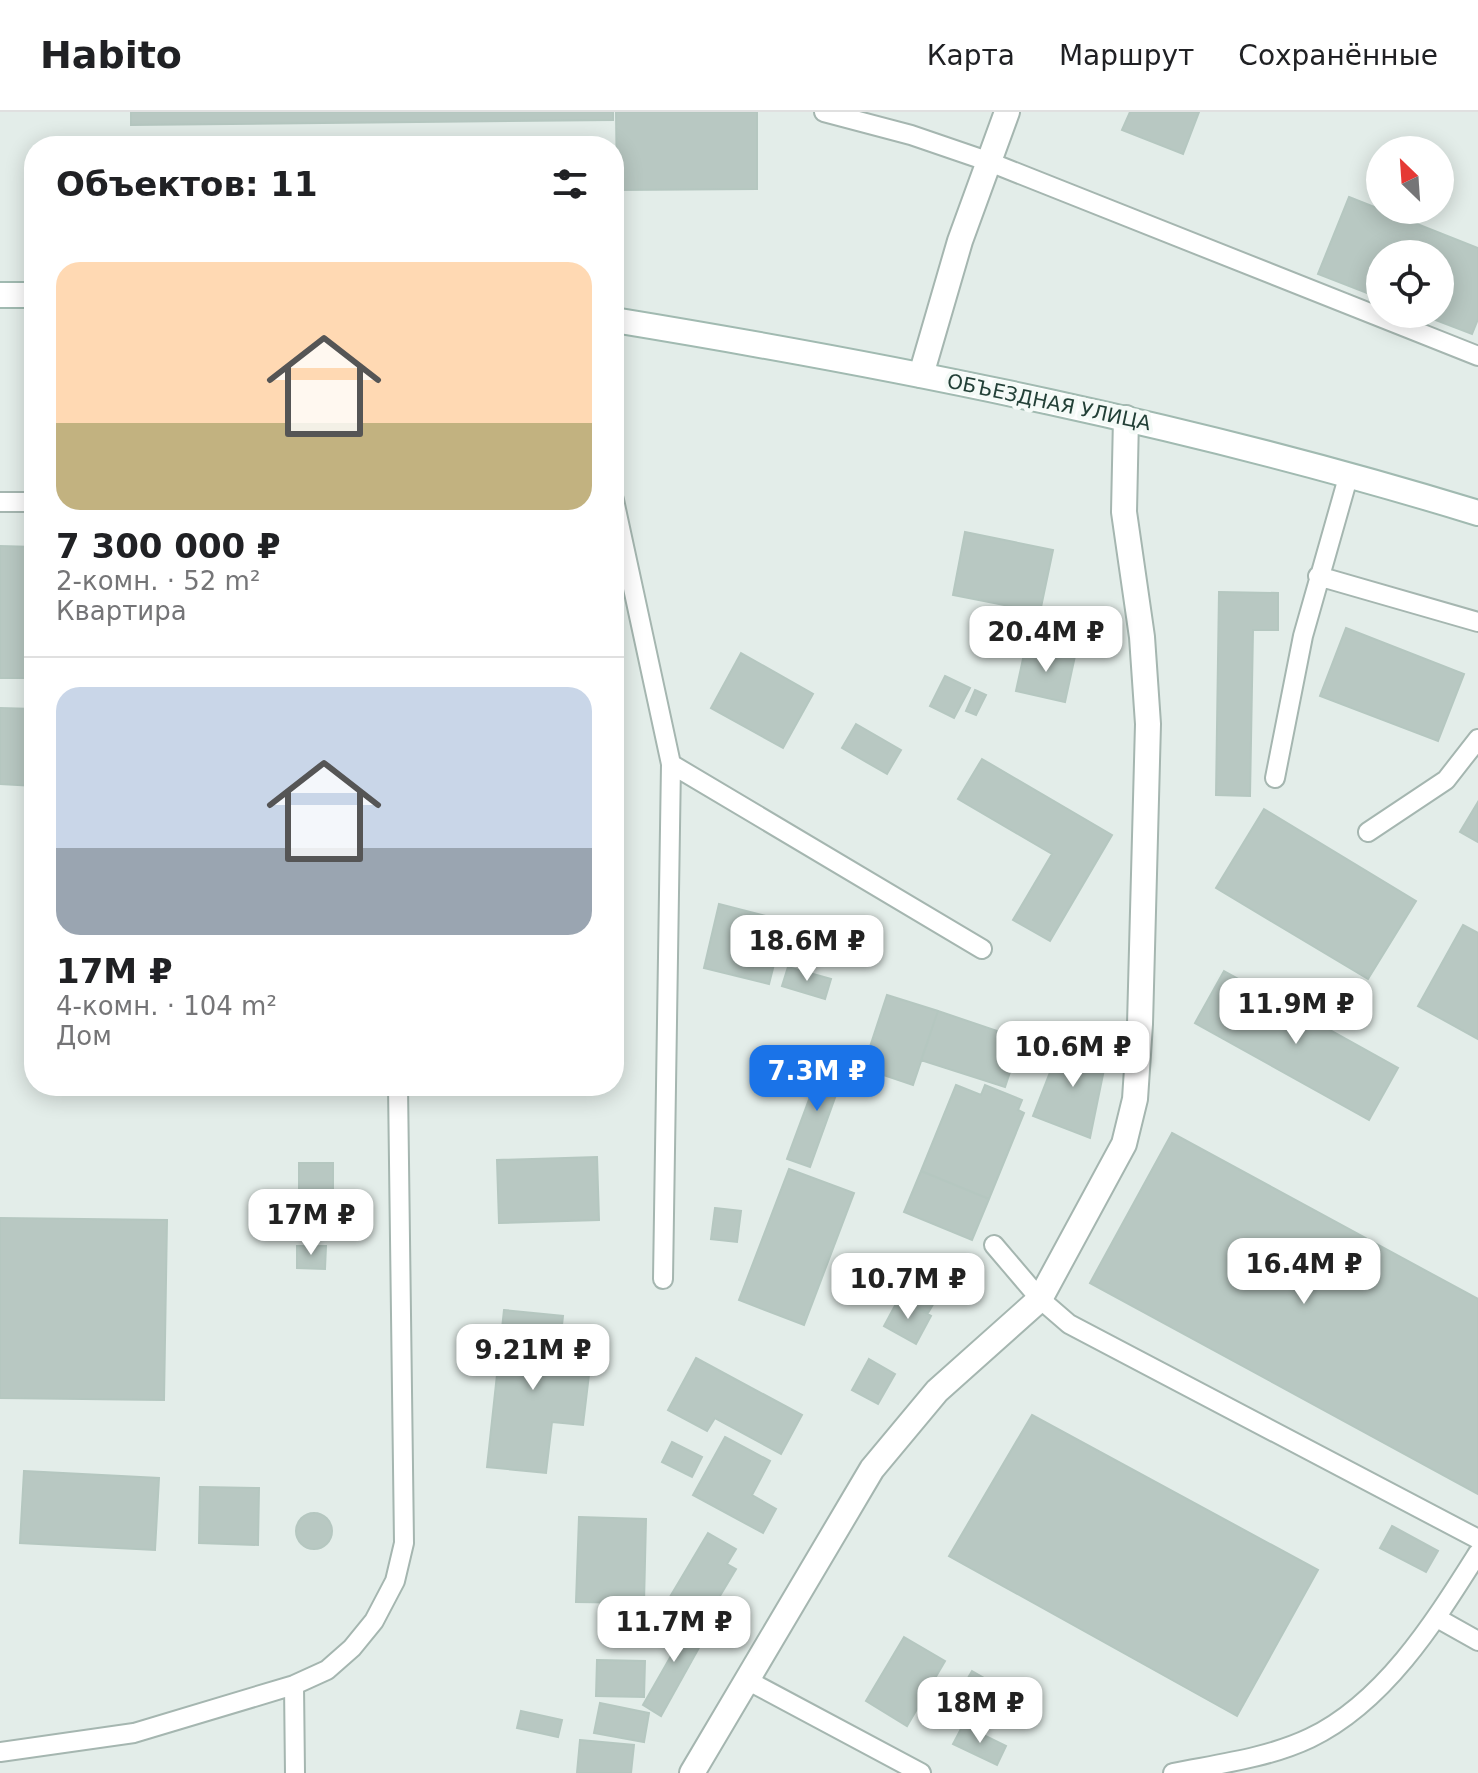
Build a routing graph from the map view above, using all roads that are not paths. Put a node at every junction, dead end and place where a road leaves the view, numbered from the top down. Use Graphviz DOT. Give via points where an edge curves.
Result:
graph roads {
  1 [pos="824,112"];
  2 [pos="1007,112"];
  3 [pos="987,161"];
  4 [pos="0,295"];
  5 [pos="24,295"];
  6 [pos="624,322"];
  7 [pos="1478,356"];
  8 [pos="921,375"];
  9 [pos="1126,418"];
  10 [pos="1349,474"];
  11 [pos="0,502"];
  12 [pos="24,502"];
  13 [pos="1478,513"];
  14 [pos="624,546"];
  15 [pos="1318,576"];
  16 [pos="1478,622"];
  17 [pos="1478,739"];
  18 [pos="671,764"];
  19 [pos="1275,778"];
  20 [pos="1368,832"];
  21 [pos="982,949"];
  22 [pos="398,1096"];
  23 [pos="994,1245"];
  24 [pos="663,1279"];
  25 [pos="1040,1299"];
  26 [pos="1478,1539"];
  27 [pos="1478,1553"];
  28 [pos="1437,1618"];
  29 [pos="1478,1641"];
  30 [pos="745,1679"];
  31 [pos="294,1685"];
  32 [pos="0,1752"];
  33 [pos="295,1773"];
  34 [pos="692,1773"];
  35 [pos="921,1773"];
  36 [pos="1173,1773"];
  1 -- 3 [label="lane"];
  2 -- 3 [label="street"];
  3 -- 7 [label="lane"];
  3 -- 8 [label="street"];
  4 -- 5 [label="street"];
  6 -- 8 [label="street, ОБЪЕЗДНАЯ УЛИЦА"];
  8 -- 9 [label="street, ОБЪЕЗДНАЯ УЛИЦА"];
  9 -- 10 [label="street, ОБЪЕЗДНАЯ УЛИЦА"];
  9 -- 25 [label="street" via="1124,512 1148,724 1135,1099 1124,1144"];
  10 -- 13 [label="street, ОБЪЕЗДНАЯ УЛИЦА"];
  10 -- 15 [label="lane"];
  11 -- 12 [label="lane"];
  14 -- 18 [label="lane"];
  15 -- 16 [label="lane"];
  15 -- 19 [label="lane"];
  17 -- 20 [label="lane" via="1446,780"];
  18 -- 21 [label="lane"];
  18 -- 24 [label="lane"];
  22 -- 31 [label="lane" via="404,1543 395,1581 374,1621 327,1670"];
  23 -- 25 [label="lane"];
  25 -- 26 [label="lane" via="1069,1324"];
  25 -- 30 [label="street" via="937,1391 889,1446"];
  27 -- 28 [label="lane"];
  28 -- 29 [label="lane"];
  28 -- 36 [label="lane" via="1372,1694 1311,1738 1275,1752"];
  30 -- 34 [label="street"];
  30 -- 35 [label="lane"];
  31 -- 32 [label="lane" via="134,1733"];
  31 -- 33 [label="lane"];
}
